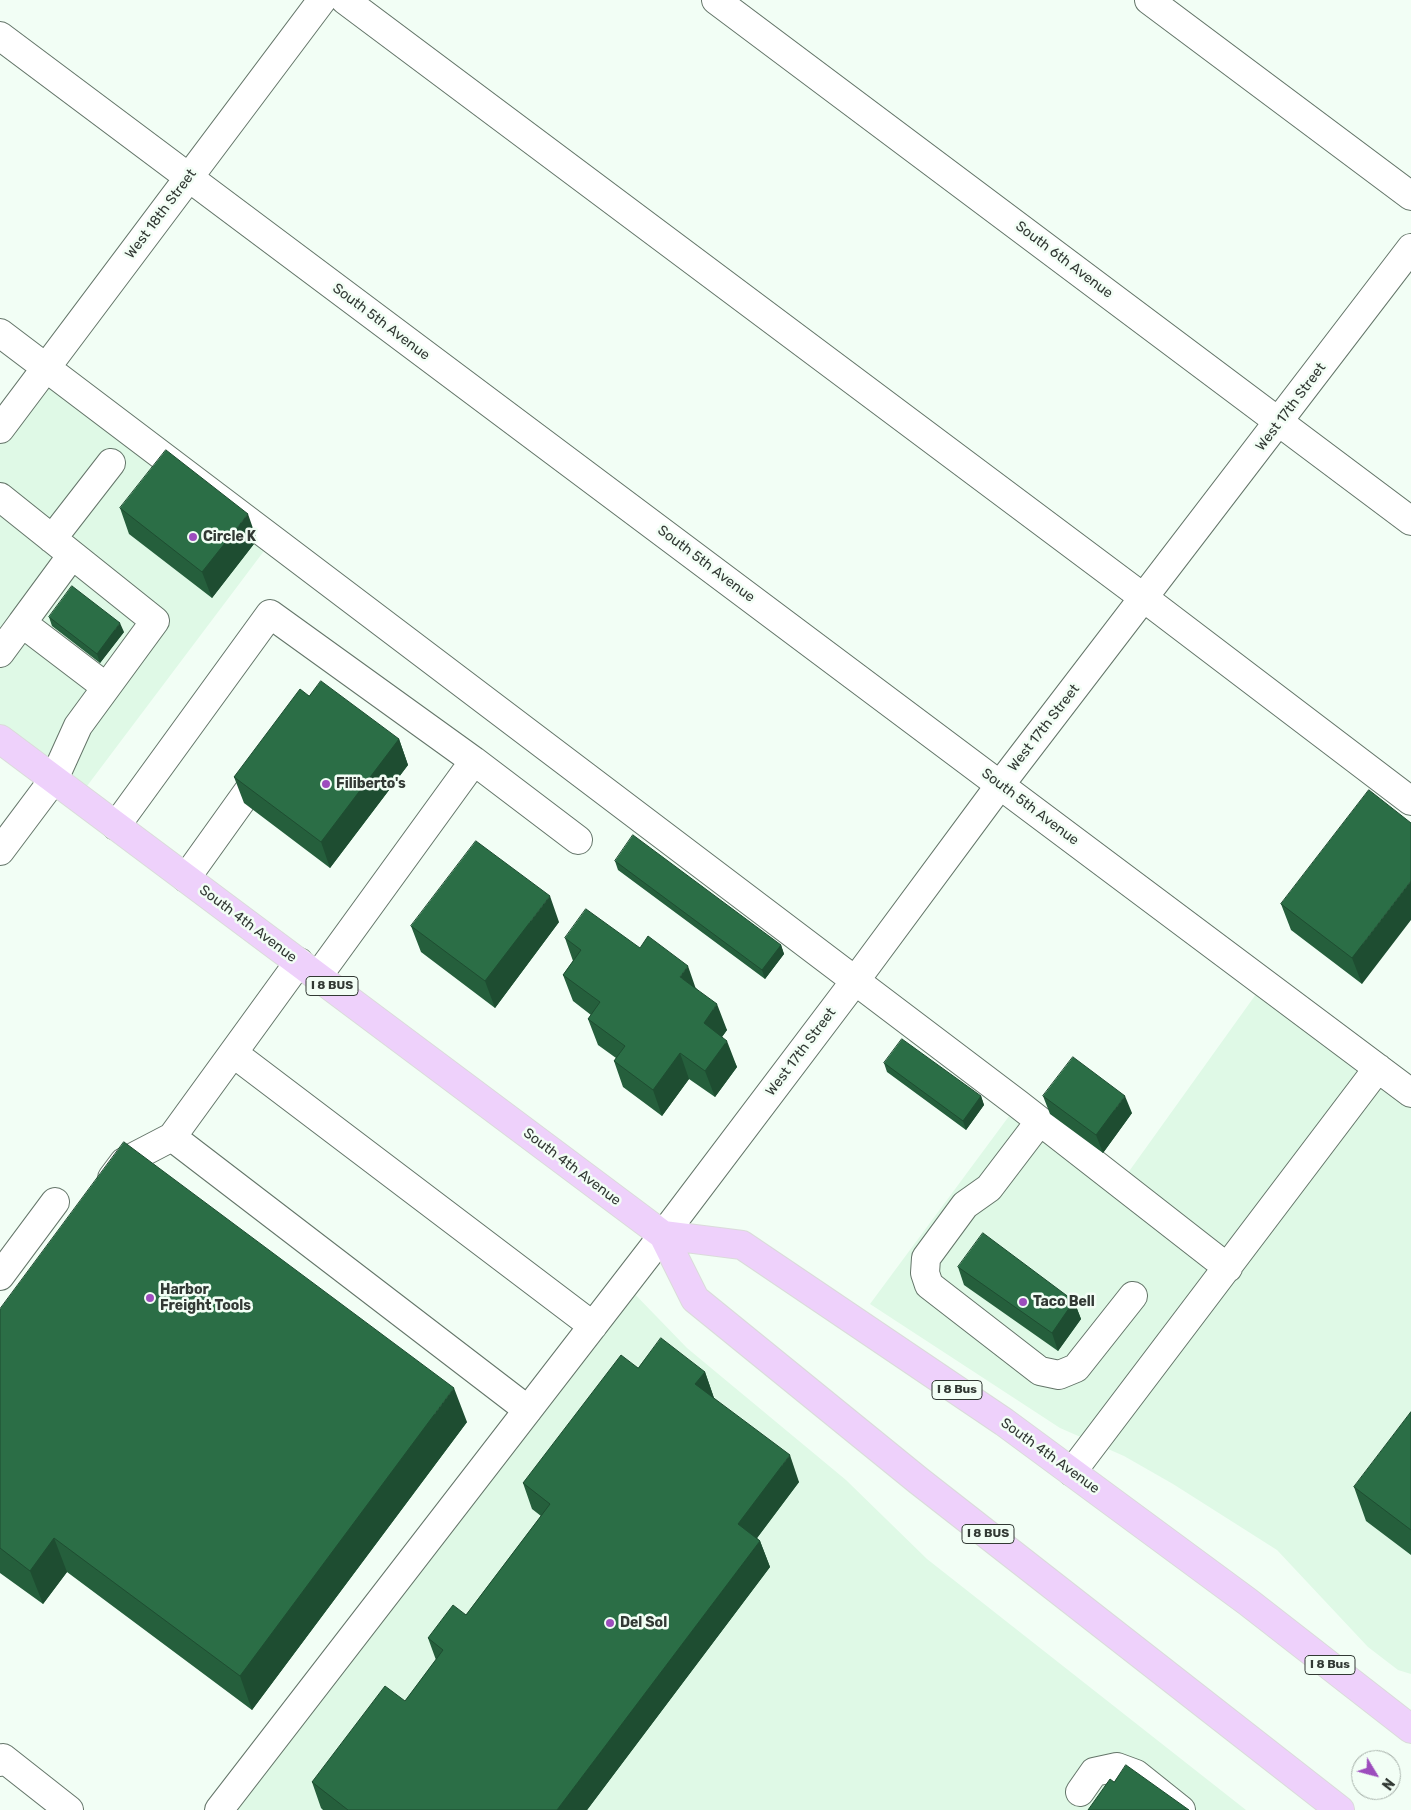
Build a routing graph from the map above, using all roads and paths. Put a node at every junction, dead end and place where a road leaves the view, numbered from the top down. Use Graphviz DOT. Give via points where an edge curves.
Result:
graph roads {
  1 [pos="322,0"];
  2 [pos="345,0"];
  3 [pos="716,0"];
  4 [pos="1149,0"];
  5 [pos="0,36"];
  6 [pos="188,178"];
  7 [pos="1411,196"];
  8 [pos="1411,248"];
  9 [pos="0,333"];
  10 [pos="46,367"];
  11 [pos="1280,421"];
  12 [pos="0,429"];
  13 [pos="111,463"];
  14 [pos="0,498"];
  15 [pos="1411,520"];
  16 [pos="62,547"];
  17 [pos="1144,598"];
  18 [pos="22,623"];
  19 [pos="0,653"];
  20 [pos="338,663"];
  21 [pos="322,686"];
  22 [pos="106,687"];
  23 [pos="0,739"];
  24 [pos="280,746"];
  25 [pos="474,761"];
  26 [pos="54,779"];
  27 [pos="1000,785"];
  28 [pos="1411,801"];
  29 [pos="116,826"];
  30 [pos="578,840"];
  31 [pos="0,851"];
  32 [pos="186,878"];
  33 [pos="309,969"];
  34 [pos="856,981"];
  35 [pos="233,1053"];
  36 [pos="1378,1068"];
  37 [pos="1411,1093"];
  38 [pos="1040,1122"];
  39 [pos="172,1137"];
  40 [pos="55,1202"];
  41 [pos="95,1202"];
  42 [pos="663,1235"];
  43 [pos="1228,1268"];
  44 [pos="0,1276"];
  45 [pos="1133,1296"];
  46 [pos="593,1326"];
  47 [pos="528,1410"];
  48 [pos="1072,1472"];
  49 [pos="1411,1729"];
  50 [pos="0,1762"];
  51 [pos="1080,1792"];
  52 [pos="69,1810"];
  53 [pos="219,1810"];
  54 [pos="1181,1810"];
  55 [pos="1340,1810"];
  1 -- 6 [label="street, West 18th Street"];
  2 -- 17 [label="street"];
  3 -- 11 [label="street, South 6th Avenue"];
  4 -- 7 [label="street"];
  5 -- 6 [label="street, South 5th Avenue"];
  6 -- 10 [label="street, West 18th Street"];
  6 -- 27 [label="street, South 5th Avenue"];
  8 -- 11 [label="street, West 17th Street"];
  9 -- 10 [label="street"];
  10 -- 12 [label="street, West 18th Street"];
  10 -- 34 [label="street"];
  11 -- 15 [label="street, South 6th Avenue"];
  11 -- 17 [label="street, West 17th Street"];
  13 -- 16 [label="street"];
  14 -- 16 [label="street"];
  16 -- 18 [label="street"];
  16 -- 22 [label="street" via="155,621"];
  17 -- 27 [label="street, West 17th Street"];
  17 -- 28 [label="street"];
  18 -- 19 [label="street"];
  18 -- 22 [label="street"];
  20 -- 21 [label="street"];
  20 -- 25 [label="street"];
  20 -- 29 [label="street" via="270,614"];
  22 -- 26 [label="street" via="78,726"];
  23 -- 26 [label="main road, South 4th Avenue / I 8 BUS"];
  24 -- 32 [label="street"];
  25 -- 30 [label="street"];
  25 -- 33 [label="street"];
  26 -- 29 [label="main road, South 4th Avenue / I 8 BUS"];
  26 -- 31 [label="street"];
  27 -- 34 [label="street, West 17th Street"];
  27 -- 36 [label="street, South 5th Avenue"];
  29 -- 32 [label="main road, South 4th Avenue / I 8 BUS"];
  32 -- 33 [label="main road, South 4th Avenue / I 8 BUS"];
  33 -- 35 [label="street"];
  33 -- 42 [label="main road, South 4th Avenue / I 8 BUS"];
  34 -- 38 [label="street"];
  34 -- 42 [label="street, West 17th Street"];
  35 -- 39 [label="street"];
  35 -- 46 [label="street"];
  36 -- 37 [label="street, South 5th Avenue"];
  36 -- 43 [label="street"];
  38 -- 43 [label="street"];
  38 -- 45 [label="street" via="989,1188 965,1205 926,1258 925,1272 929,1285 1040,1371 1059,1375 1076,1368"];
  39 -- 41 [label="street" via="124,1162"];
  39 -- 47 [label="street"];
  40 -- 44 [label="street"];
  42 -- 46 [label="street, West 17th Street"];
  42 -- 48 [label="main road, South 4th Avenue / I 8 Bus" via="742,1245 1004,1422"];
  42 -- 55 [label="main road, South 4th Avenue / I 8 BUS" via="695,1299 919,1480"];
  43 -- 48 [label="street"];
  46 -- 47 [label="street, West 17th Street"];
  47 -- 53 [label="street, West 17th Street"];
  48 -- 49 [label="main road, South 4th Avenue / I 8 Bus" via="1248,1602"];
  50 -- 52 [label="street" via="3,1758"];
  51 -- 54 [label="street" via="1094,1772 1117,1767 1136,1774"];
}
